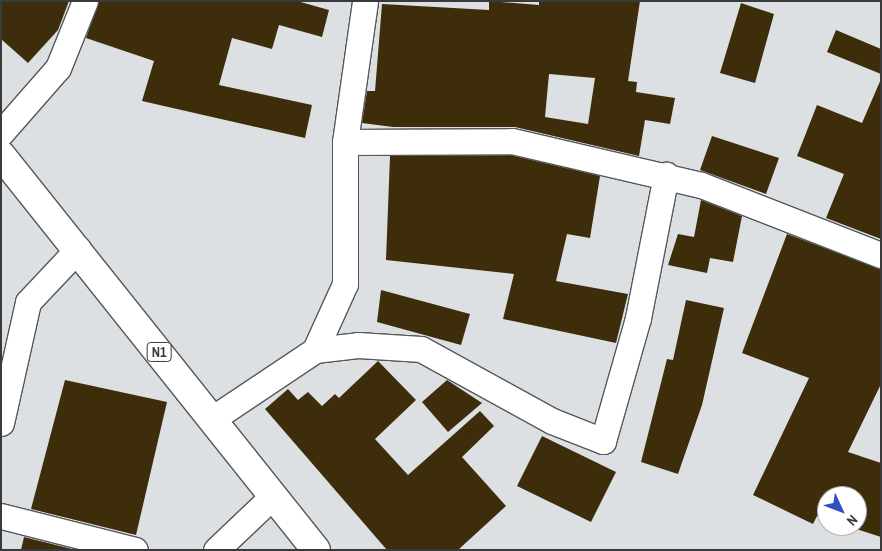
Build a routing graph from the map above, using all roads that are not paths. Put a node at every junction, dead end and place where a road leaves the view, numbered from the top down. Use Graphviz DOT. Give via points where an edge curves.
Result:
graph roads {
  1 [pos="85,1"];
  2 [pos="365,1"];
  3 [pos="1,132"];
  4 [pos="345,142"];
  5 [pos="1,155"];
  6 [pos="666,175"];
  7 [pos="78,249"];
  8 [pos="881,255"];
  9 [pos="315,350"];
  10 [pos="212,418"];
  11 [pos="1,423"];
  12 [pos="273,496"];
  13 [pos="1,516"];
  14 [pos="135,550"];
  15 [pos="216,550"];
  16 [pos="316,550"];
  1 -- 3 [label="street" via="58,68"];
  2 -- 4 [label="street"];
  4 -- 6 [label="street" via="512,141"];
  4 -- 9 [label="street" via="345,284"];
  5 -- 7 [label="highway, N1"];
  6 -- 8 [label="street"];
  6 -- 9 [label="street" via="638,318 603,441 552,421 421,349 358,345"];
  7 -- 10 [label="highway, N1"];
  7 -- 11 [label="street" via="28,302"];
  9 -- 10 [label="street"];
  10 -- 12 [label="highway, N1"];
  12 -- 15 [label="street"];
  12 -- 16 [label="highway, N1"];
  13 -- 14 [label="street"];
}
